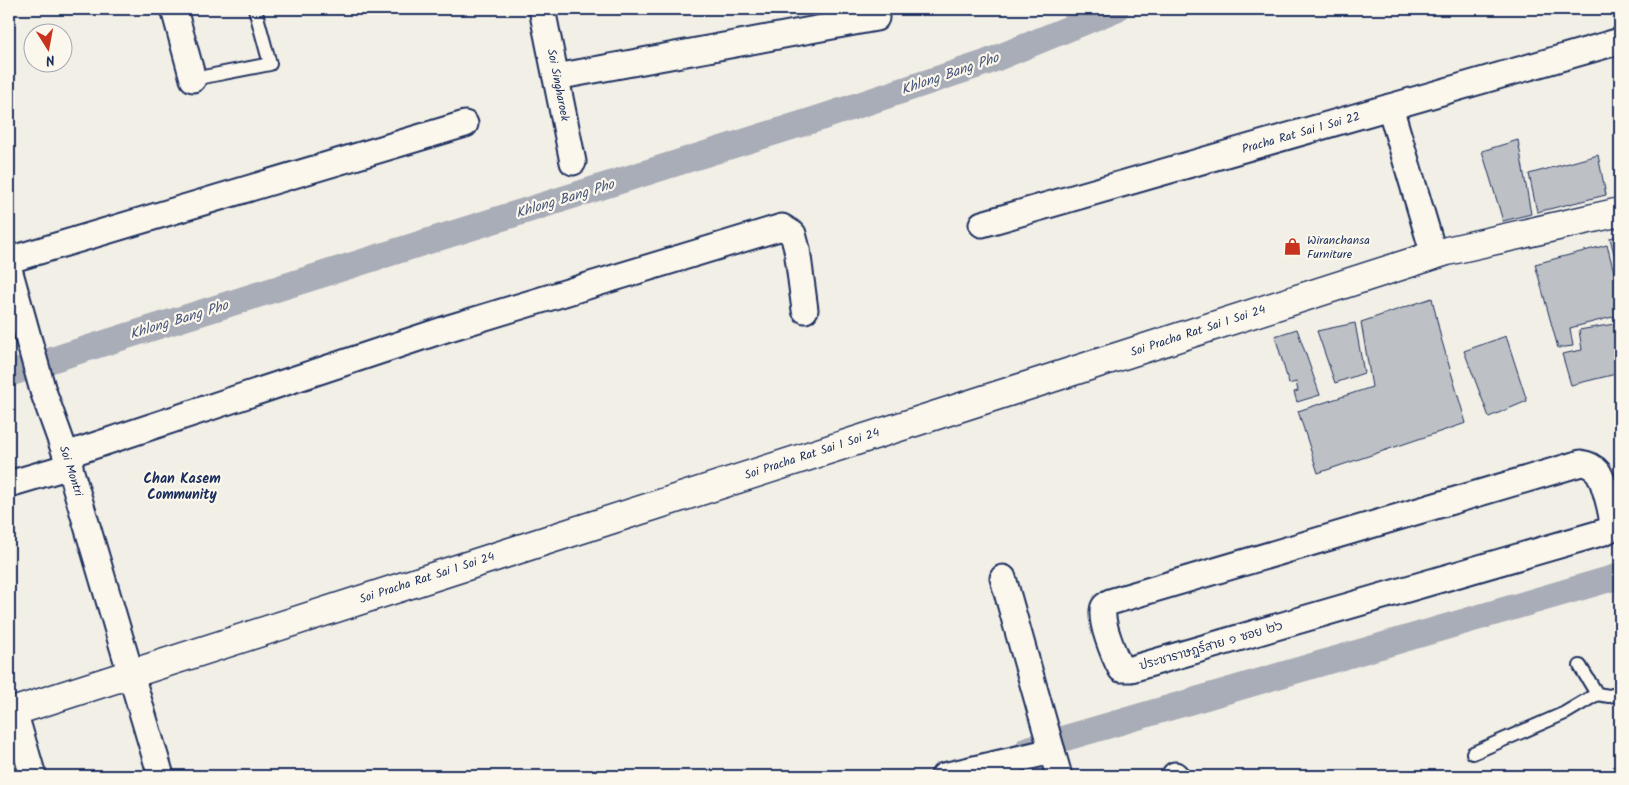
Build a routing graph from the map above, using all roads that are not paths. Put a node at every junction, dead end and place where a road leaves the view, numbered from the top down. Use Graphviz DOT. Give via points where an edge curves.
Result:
graph roads {
  1 [pos="174,9"];
  2 [pos="255,9"];
  3 [pos="542,9"];
  4 [pos="876,18"];
  5 [pos="1620,41"];
  6 [pos="556,77"];
  7 [pos="193,79"];
  8 [pos="1390,107"];
  9 [pos="465,124"];
  10 [pos="573,162"];
  11 [pos="1620,212"];
  12 [pos="982,224"];
  13 [pos="1434,255"];
  14 [pos="9,260"];
  15 [pos="9,269"];
  16 [pos="805,310"];
  17 [pos="68,460"];
  18 [pos="9,484"];
  19 [pos="1613,488"];
  20 [pos="1003,578"];
  21 [pos="1580,666"];
  22 [pos="132,673"];
  23 [pos="1620,693"];
  24 [pos="1597,694"];
  25 [pos="12,712"];
  26 [pos="1049,741"];
  27 [pos="1473,754"];
  28 [pos="33,776"];
  29 [pos="161,776"];
  30 [pos="944,776"];
  31 [pos="1059,776"];
  1 -- 7 [label="street"];
  2 -- 7 [label="lane" via="270,64"];
  3 -- 6 [label="street, Soi Singharoek"];
  4 -- 6 [label="street"];
  5 -- 8 [label="street, Pracha Rat Sai 1 Soi 22"];
  6 -- 10 [label="street, Soi Singharoek"];
  8 -- 12 [label="street, Pracha Rat Sai 1 Soi 22"];
  8 -- 13 [label="street"];
  9 -- 14 [label="street"];
  11 -- 13 [label="street, Soi Pracha Rat Sai 1 Soi 24"];
  13 -- 22 [label="street, Soi Pracha Rat Sai 1 Soi 24"];
  15 -- 17 [label="street, Soi Montri" via="43,391"];
  16 -- 17 [label="street" via="797,249 792,234 782,227 450,328"];
  17 -- 18 [label="street"];
  17 -- 22 [label="street, Soi Montri"];
  19 -- 19 [label="street, ประชาราษฎร์สาย ๑ ซอย ๒๖" via="1591,465 1581,463 1110,602 1104,607 1102,617 1121,669 1131,669 1604,532 1613,523"];
  20 -- 26 [label="street"];
  21 -- 24 [label="lane"];
  22 -- 25 [label="street, Soi Pracha Rat Sai 1 Soi 24"];
  22 -- 29 [label="street, Soi Montri"];
  23 -- 24 [label="lane" via="1609,696"];
  24 -- 27 [label="lane" via="1565,713"];
  25 -- 28 [label="street"];
  26 -- 30 [label="street"];
  26 -- 31 [label="street"];
}
